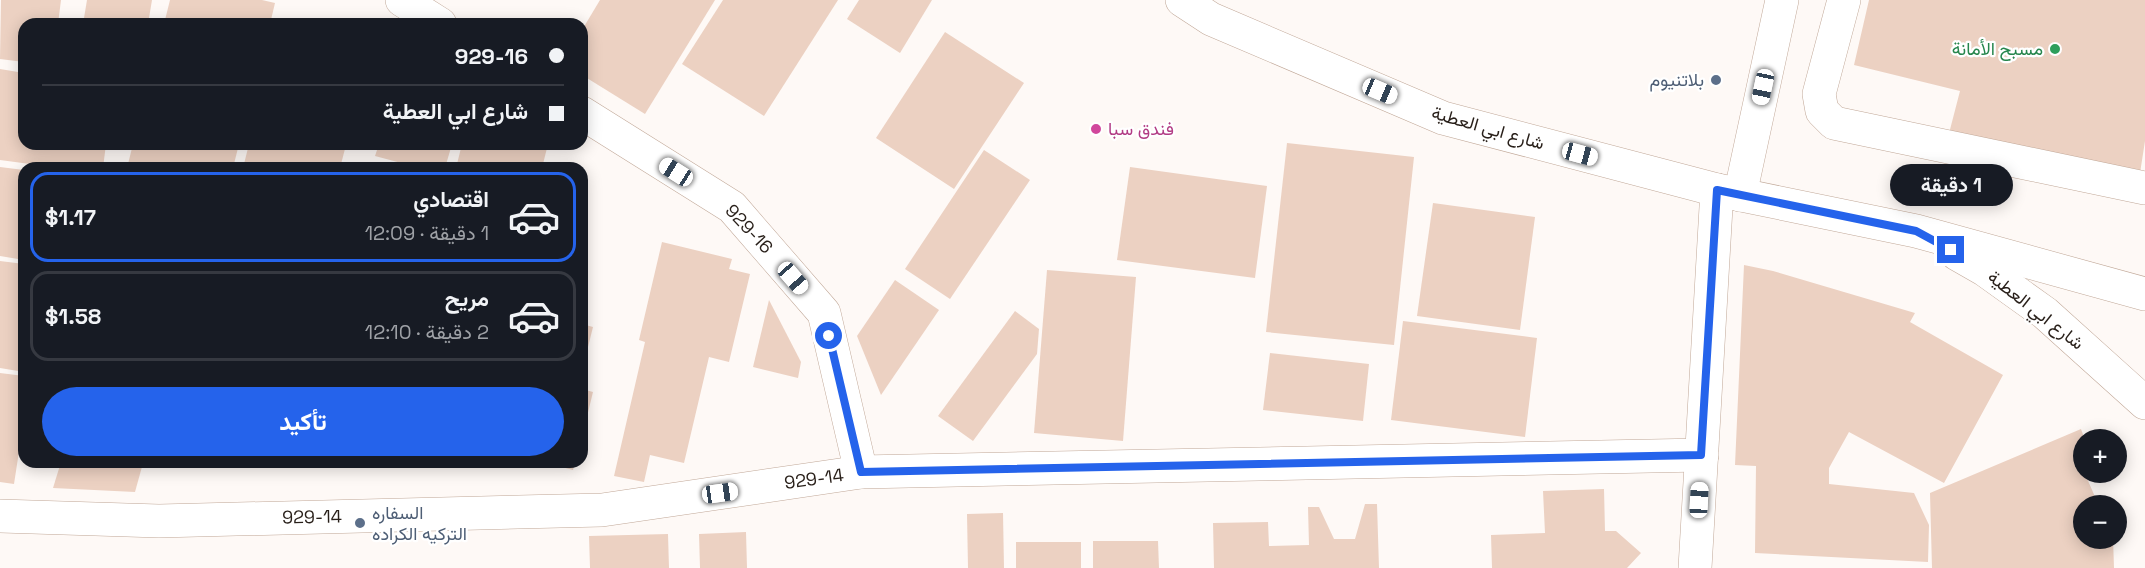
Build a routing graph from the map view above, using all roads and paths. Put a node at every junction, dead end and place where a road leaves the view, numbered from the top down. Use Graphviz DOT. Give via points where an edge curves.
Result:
graph roads {
  1 [pos="402,0"];
  2 [pos="1182,0"];
  3 [pos="1782,0"];
  4 [pos="1844,0"];
  5 [pos="430,18"];
  6 [pos="588,117"];
  7 [pos="2145,188"];
  8 [pos="1729,192"];
  9 [pos="1916,231"];
  10 [pos="2145,294"];
  11 [pos="2145,403"];
  12 [pos="1701,455"];
  13 [pos="861,472"];
  14 [pos="0,516"];
  15 [pos="1695,568"];
  1 -- 5 [label="street"];
  2 -- 8 [label="street, شارع ابي العطية" via="1211,19 1443,118"];
  3 -- 8 [label="street"];
  4 -- 7 [label="street" via="1820,94 1822,111 1834,123"];
  6 -- 13 [label="street, 929-16" via="732,207 824,313"];
  8 -- 9 [label="street, شارع ابي العطية"];
  8 -- 12 [label="street"];
  9 -- 10 [label="street, شارع ابي العطية"];
  9 -- 11 [label="street, شارع ابي العطية" via="1985,270 2045,313"];
  12 -- 13 [label="street, 929-14"];
  12 -- 15 [label="street"];
  13 -- 14 [label="street, 929-14" via="602,510 159,521"];
}
